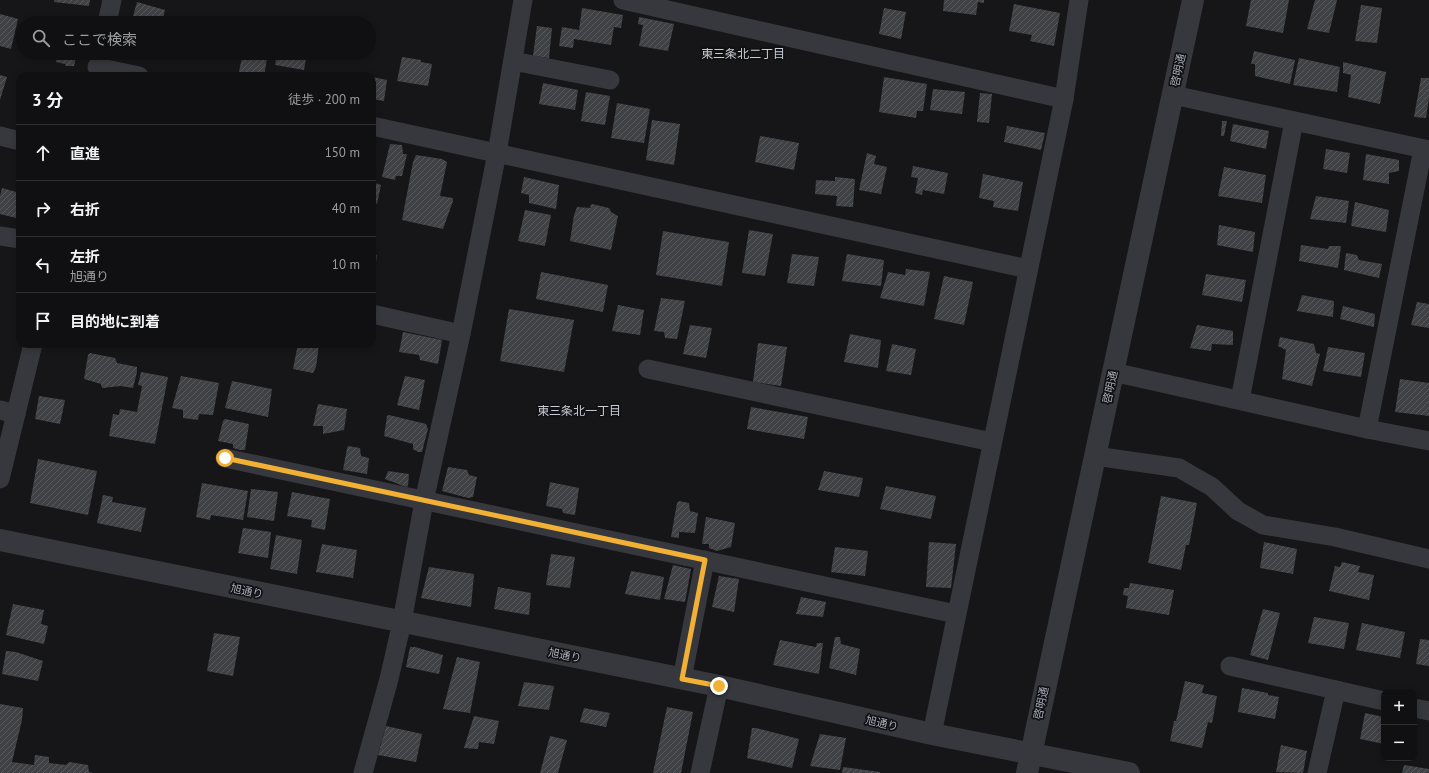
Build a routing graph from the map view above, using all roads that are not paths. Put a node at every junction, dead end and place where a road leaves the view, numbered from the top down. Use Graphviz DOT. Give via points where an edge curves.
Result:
graph roads {
  1 [pos="112,0"];
  2 [pos="523,0"];
  3 [pos="623,0"];
  4 [pos="1079,0"];
  5 [pos="1193,0"];
  6 [pos="109,16"];
  7 [pos="513,61"];
  8 [pos="97,65"];
  9 [pos="124,72"];
  10 [pos="610,80"];
  11 [pos="1173,95"];
  12 [pos="1064,98"];
  13 [pos="1294,121"];
  14 [pos="376,127"];
  15 [pos="0,136"];
  16 [pos="16,140"];
  17 [pos="1426,150"];
  18 [pos="497,153"];
  19 [pos="0,236"];
  20 [pos="16,238"];
  21 [pos="1028,269"];
  22 [pos="376,315"];
  23 [pos="461,334"];
  24 [pos="31,348"];
  25 [pos="648,369"];
  26 [pos="1113,372"];
  27 [pos="1240,400"];
  28 [pos="8,412"];
  29 [pos="1367,429"];
  30 [pos="1429,441"];
  31 [pos="992,442"];
  32 [pos="1095,456"];
  33 [pos="225,458"];
  34 [pos="0,479"];
  35 [pos="424,501"];
  36 [pos="0,540"];
  37 [pos="1429,559"];
  38 [pos="705,560"];
  39 [pos="956,614"];
  40 [pos="402,622"];
  41 [pos="1230,666"];
  42 [pos="682,679"];
  43 [pos="719,686"];
  44 [pos="1336,690"];
  45 [pos="1381,700"];
  46 [pos="1417,709"];
  47 [pos="1429,711"];
  48 [pos="932,734"];
  49 [pos="1028,763"];
  50 [pos="363,773"];
  51 [pos="700,773"];
  52 [pos="1129,773"];
  53 [pos="1317,773"];
  1 -- 6 [label="street"];
  2 -- 7 [label="street"];
  3 -- 12 [label="street"];
  4 -- 12 [label="street"];
  5 -- 11 [label="street, 啓明通"];
  7 -- 10 [label="street"];
  7 -- 18 [label="street"];
  8 -- 9 [label="street"];
  11 -- 13 [label="street"];
  11 -- 26 [label="street, 啓明通"];
  12 -- 21 [label="street"];
  13 -- 17 [label="street"];
  13 -- 27 [label="street"];
  14 -- 18 [label="street"];
  15 -- 16 [label="street"];
  17 -- 29 [label="street"];
  18 -- 21 [label="street"];
  18 -- 23 [label="street"];
  19 -- 20 [label="street"];
  21 -- 31 [label="street"];
  22 -- 23 [label="street"];
  23 -- 35 [label="street"];
  24 -- 28 [label="street"];
  25 -- 31 [label="street"];
  26 -- 27 [label="street"];
  26 -- 32 [label="street, 啓明通"];
  27 -- 29 [label="street"];
  28 -- 34 [label="street"];
  29 -- 30 [label="street"];
  31 -- 39 [label="street"];
  32 -- 37 [label="street" via="1179,468 1212,487 1238,512 1263,526 1335,537"];
  32 -- 49 [label="street, 啓明通"];
  33 -- 35 [label="street"];
  35 -- 38 [label="street"];
  35 -- 40 [label="street"];
  36 -- 40 [label="street, 旭通り"];
  38 -- 39 [label="street"];
  38 -- 42 [label="street"];
  39 -- 48 [label="street"];
  40 -- 42 [label="street, 旭通り"];
  40 -- 50 [label="street"];
  41 -- 44 [label="street"];
  42 -- 43 [label="street, 旭通り"];
  43 -- 48 [label="street, 旭通り"];
  43 -- 51 [label="street"];
  44 -- 45 [label="street"];
  44 -- 53 [label="street"];
  46 -- 47 [label="street"];
  48 -- 49 [label="street, 旭通り"];
  49 -- 52 [label="street, 旭通り"];
}
